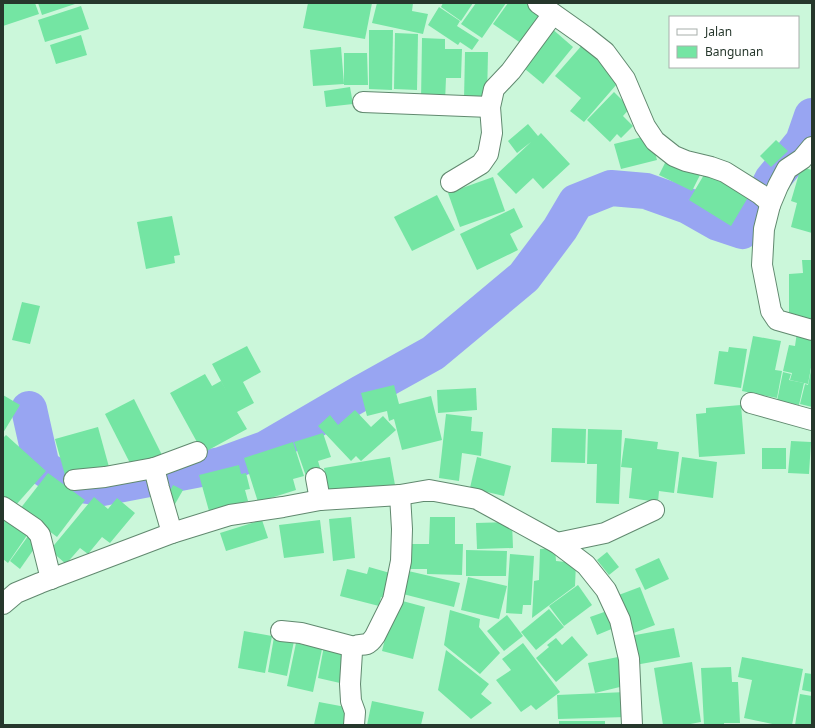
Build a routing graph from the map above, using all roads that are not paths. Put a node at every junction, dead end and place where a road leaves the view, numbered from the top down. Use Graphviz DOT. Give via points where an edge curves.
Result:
graph roads {
  1 [pos="545,8"];
  2 [pos="363,102"];
  3 [pos="490,107"];
  4 [pos="809,156"];
  5 [pos="451,182"];
  6 [pos="765,199"];
  7 [pos="812,330"];
  8 [pos="751,403"];
  9 [pos="812,420"];
  10 [pos="197,452"];
  11 [pos="156,476"];
  12 [pos="316,478"];
  13 [pos="74,480"];
  14 [pos="400,494"];
  15 [pos="320,500"];
  16 [pos="3,507"];
  17 [pos="654,510"];
  18 [pos="172,533"];
  19 [pos="557,543"];
  20 [pos="51,580"];
  21 [pos="3,604"];
  22 [pos="281,631"];
  23 [pos="354,647"];
  24 [pos="354,725"];
  25 [pos="632,725"];
  1 -- 3 [label="street" via="511,71 494,89"];
  1 -- 6 [label="street" via="605,52 625,79 645,126 655,141 674,156 725,172"];
  2 -- 3 [label="street"];
  3 -- 5 [label="street" via="492,133 488,154 481,164"];
  4 -- 6 [label="street" via="787,169 778,186"];
  6 -- 7 [label="street" via="762,265 771,311 777,320"];
  8 -- 9 [label="street"];
  10 -- 11 [label="street"];
  11 -- 13 [label="street"];
  11 -- 18 [label="street"];
  12 -- 15 [label="street"];
  14 -- 15 [label="street"];
  14 -- 19 [label="street" via="429,490 477,500"];
  14 -- 23 [label="street" via="401,561 393,600 371,641"];
  15 -- 18 [label="street" via="230,515"];
  16 -- 20 [label="street" via="40,535"];
  17 -- 19 [label="street" via="605,533"];
  18 -- 20 [label="street"];
  19 -- 25 [label="street" via="591,571 606,590 620,620 629,659"];
  20 -- 21 [label="street" via="16,593"];
  22 -- 23 [label="street" via="301,633"];
  23 -- 24 [label="street" via="350,684 351,701 355,712"];
}
